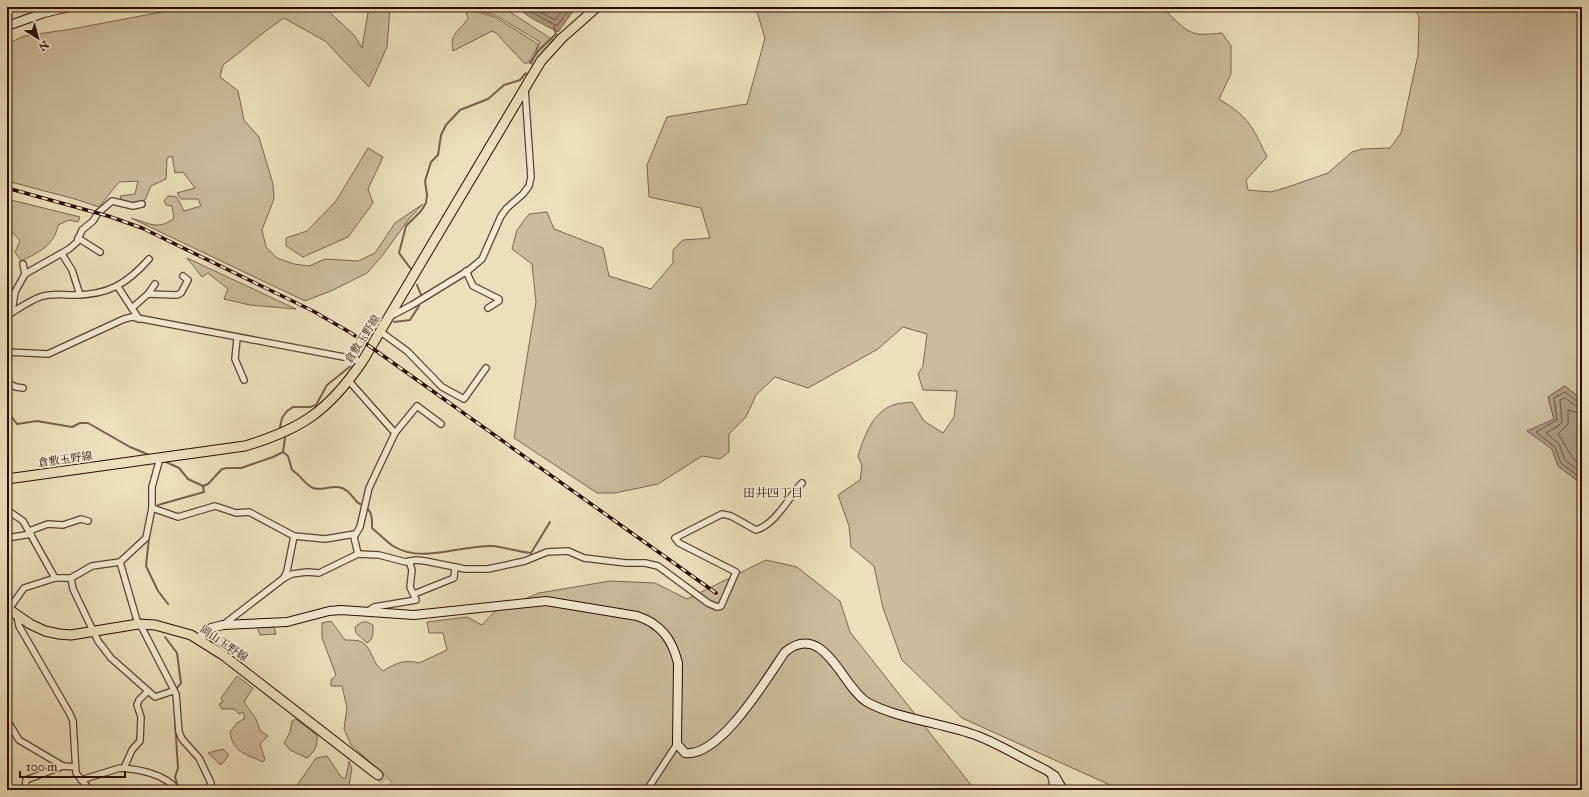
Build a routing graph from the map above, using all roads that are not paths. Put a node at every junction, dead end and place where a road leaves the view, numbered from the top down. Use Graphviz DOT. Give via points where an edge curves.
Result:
graph roads {
  1 [pos="69,7"];
  2 [pos="597,7"];
  3 [pos="7,26"];
  4 [pos="525,89"];
  5 [pos="142,204"];
  6 [pos="78,238"];
  7 [pos="100,252"];
  8 [pos="62,254"];
  9 [pos="149,259"];
  10 [pos="23,264"];
  11 [pos="466,271"];
  12 [pos="25,274"];
  13 [pos="183,276"];
  14 [pos="155,284"];
  15 [pos="118,286"];
  16 [pos="148,294"];
  17 [pos="80,295"];
  18 [pos="132,308"];
  19 [pos="488,308"];
  20 [pos="7,316"];
  21 [pos="391,316"];
  22 [pos="139,319"];
  23 [pos="381,332"];
  24 [pos="237,338"];
  25 [pos="7,352"];
  26 [pos="362,362"];
  27 [pos="486,368"];
  28 [pos="244,380"];
  29 [pos="349,381"];
  30 [pos="7,383"];
  31 [pos="23,388"];
  32 [pos="441,424"];
  33 [pos="395,433"];
  34 [pos="160,458"];
  35 [pos="7,479"];
  36 [pos="802,483"];
  37 [pos="152,508"];
  38 [pos="7,510"];
  39 [pos="88,521"];
  40 [pos="30,533"];
  41 [pos="355,534"];
  42 [pos="294,536"];
  43 [pos="7,538"];
  44 [pos="358,554"];
  45 [pos="120,562"];
  46 [pos="409,562"];
  47 [pos="455,567"];
  48 [pos="55,578"];
  49 [pos="71,578"];
  50 [pos="284,578"];
  51 [pos="414,594"];
  52 [pos="8,608"];
  53 [pos="368,611"];
  54 [pos="17,615"];
  55 [pos="139,624"];
  56 [pos="223,625"];
  57 [pos="92,632"];
  58 [pos="199,639"];
  59 [pos="148,691"];
  60 [pos="174,692"];
  61 [pos="7,720"];
  62 [pos="677,744"];
  63 [pos="63,766"];
  64 [pos="75,767"];
  65 [pos="124,768"];
  66 [pos="1050,772"];
  67 [pos="378,775"];
  68 [pos="81,780"];
  69 [pos="25,790"];
  70 [pos="90,790"];
  71 [pos="177,790"];
  72 [pos="207,790"];
  73 [pos="647,790"];
  74 [pos="1054,790"];
  75 [pos="1063,790"];
  1 -- 3 [label="street"];
  2 -- 4 [label="main road, 倉敷玉野線" via="548,52"];
  4 -- 11 [label="street" via="531,177 528,186 501,216 482,259"];
  4 -- 21 [label="main road, 倉敷玉野線"];
  5 -- 6 [label="street" via="133,206 112,201 82,230"];
  6 -- 7 [label="street"];
  6 -- 8 [label="street" via="77,242"];
  8 -- 12 [label="street"];
  8 -- 17 [label="street" via="72,270"];
  9 -- 15 [label="street"];
  10 -- 12 [label="street"];
  11 -- 19 [label="street" via="473,286 499,299"];
  11 -- 21 [label="street"];
  12 -- 20 [label="street" via="15,292"];
  13 -- 16 [label="street" via="188,280 181,293"];
  14 -- 16 [label="street"];
  15 -- 17 [label="street"];
  15 -- 18 [label="street"];
  16 -- 18 [label="street"];
  17 -- 20 [label="street" via="40,297"];
  18 -- 22 [label="street"];
  21 -- 23 [label="main road, 倉敷玉野線"];
  22 -- 24 [label="street"];
  22 -- 25 [label="street" via="124,319 48,354"];
  23 -- 26 [label="main road, 倉敷玉野線"];
  23 -- 27 [label="street" via="407,351 442,387 464,399"];
  24 -- 26 [label="street"];
  24 -- 28 [label="street" via="235,359"];
  26 -- 29 [label="main road, 倉敷玉野線"];
  29 -- 33 [label="street"];
  29 -- 34 [label="main road, 倉敷玉野線" via="322,410 305,422 278,435 245,446"];
  30 -- 31 [label="street" via="16,388"];
  32 -- 33 [label="street" via="417,406"];
  33 -- 41 [label="street" via="369,488 360,527"];
  34 -- 35 [label="main road, 倉敷玉野線"];
  34 -- 37 [label="street" via="152,488"];
  36 -- 47 [label="street" via="779,513 762,528 756,530 731,516 722,514 675,538 679,543 736,572 722,606 708,604 658,566 645,562 626,563 584,558 568,551 547,552 525,561 488,569"];
  37 -- 42 [label="street" via="178,517 215,506 236,513 249,512"];
  37 -- 45 [label="street" via="146,538"];
  38 -- 40 [label="street" via="23,521"];
  39 -- 40 [label="street" via="81,519 63,525 48,524"];
  40 -- 43 [label="street"];
  40 -- 48 [label="street"];
  41 -- 42 [label="street" via="325,539"];
  41 -- 44 [label="street"];
  42 -- 50 [label="street" via="288,571"];
  44 -- 46 [label="street" via="379,555"];
  44 -- 50 [label="street" via="319,573 292,574"];
  45 -- 49 [label="street" via="92,566"];
  45 -- 55 [label="street"];
  46 -- 47 [label="street" via="426,561"];
  46 -- 51 [label="street" via="412,570 410,586"];
  47 -- 51 [label="street" via="454,578"];
  48 -- 49 [label="street"];
  48 -- 52 [label="street" via="24,588"];
  49 -- 57 [label="street" via="73,590"];
  50 -- 56 [label="street"];
  51 -- 53 [label="street" via="416,600 374,607"];
  52 -- 54 [label="main road, 岡山玉野線"];
  53 -- 56 [label="street" via="329,611 287,622"];
  53 -- 62 [label="street" via="414,615 546,601 650,620 665,632 675,650 678,663"];
  54 -- 57 [label="main road, 岡山玉野線" via="38,628 59,634"];
  54 -- 64 [label="street" via="20,626 73,721"];
  55 -- 57 [label="main road, 岡山玉野線"];
  55 -- 58 [label="main road, 岡山玉野線" via="170,628"];
  55 -- 60 [label="street"];
  56 -- 58 [label="street" via="211,628"];
  57 -- 59 [label="street" via="111,658"];
  58 -- 67 [label="main road, 岡山玉野線"];
  59 -- 60 [label="street" via="155,696"];
  59 -- 65 [label="street" via="137,704 141,717 140,741 132,750"];
  60 -- 72 [label="street" via="179,732 185,744 199,758 211,783"];
  61 -- 63 [label="street" via="19,740"];
  62 -- 66 [label="street" via="685,753 692,754 715,741 739,718 786,652 795,646 809,645 825,652 853,690 867,702 978,736"];
  62 -- 73 [label="street"];
  63 -- 64 [label="street"];
  63 -- 69 [label="street" via="26,780"];
  64 -- 68 [label="street"];
  65 -- 68 [label="street"];
  65 -- 71 [label="street" via="157,776"];
  66 -- 74 [label="street"];
  66 -- 75 [label="street"];
  68 -- 70 [label="street"];
}
